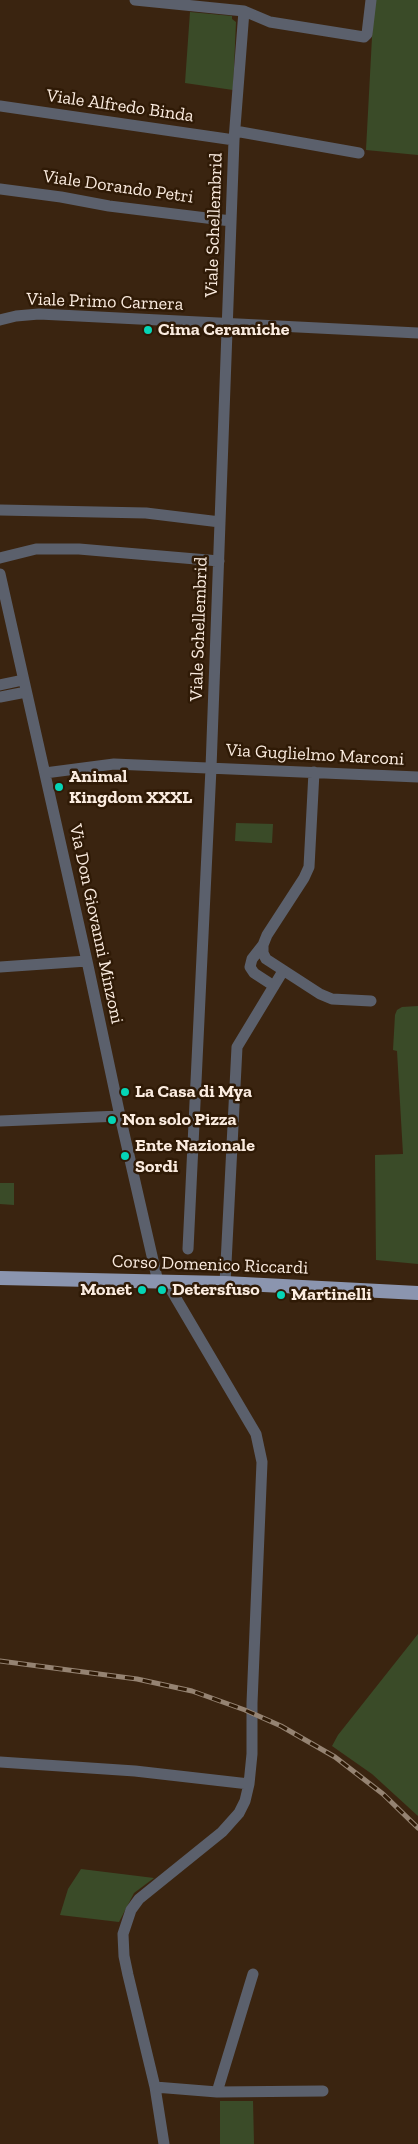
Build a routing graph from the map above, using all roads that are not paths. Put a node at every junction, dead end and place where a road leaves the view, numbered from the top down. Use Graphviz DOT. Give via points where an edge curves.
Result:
graph roads {
  1 [pos="134,0"];
  2 [pos="371,0"];
  3 [pos="244,11"];
  4 [pos="0,106"];
  5 [pos="234,136"];
  6 [pos="359,153"];
  7 [pos="0,189"];
  8 [pos="231,221"];
  9 [pos="0,320"];
  10 [pos="228,324"];
  11 [pos="418,333"];
  12 [pos="0,510"];
  13 [pos="220,522"];
  14 [pos="0,558"];
  15 [pos="219,561"];
  16 [pos="0,574"];
  17 [pos="0,685"];
  18 [pos="24,686"];
  19 [pos="0,697"];
  20 [pos="211,768"];
  21 [pos="314,772"];
  22 [pos="45,773"];
  23 [pos="418,777"];
  24 [pos="263,945"];
  25 [pos="87,961"];
  26 [pos="0,967"];
  27 [pos="283,971"];
  28 [pos="274,986"];
  29 [pos="371,1001"];
  30 [pos="120,1116"];
  31 [pos="0,1121"];
  32 [pos="188,1249"];
  33 [pos="0,1278"];
  34 [pos="163,1282"];
  35 [pos="225,1283"];
  36 [pos="418,1293"];
  37 [pos="0,1762"];
  38 [pos="249,1784"];
  39 [pos="254,1974"];
  40 [pos="155,2087"];
  41 [pos="217,2092"];
  42 [pos="322,2092"];
  43 [pos="164,2144"];
  1 -- 3 [label="street"];
  2 -- 3 [label="street" via="364,38 270,22"];
  3 -- 5 [label="street, Viale Schellembrid"];
  4 -- 5 [label="street, Viale Alfredo Binda"];
  5 -- 6 [label="street, Viale Alfredo Binda"];
  5 -- 8 [label="street, Viale Schellembrid"];
  7 -- 8 [label="street, Viale Dorando Petri"];
  8 -- 10 [label="street, Viale Schellembrid"];
  9 -- 10 [label="street, Viale Primo Carnera" via="39,314"];
  10 -- 11 [label="street, Viale Primo Carnera"];
  10 -- 13 [label="street, Viale Schellembrid"];
  12 -- 13 [label="street" via="146,513"];
  13 -- 15 [label="street, Viale Schellembrid"];
  14 -- 15 [label="street" via="36,548"];
  15 -- 20 [label="street, Viale Schellembrid"];
  16 -- 18 [label="street, Via Don Giovanni Minzoni"];
  17 -- 18 [label="street"];
  18 -- 19 [label="street"];
  18 -- 22 [label="street, Via Don Giovanni Minzoni"];
  20 -- 21 [label="street, Via Guglielmo Marconi"];
  20 -- 22 [label="street, Via Guglielmo Marconi" via="114,764"];
  20 -- 32 [label="street, Viale Schellembrid"];
  21 -- 23 [label="street, Via Guglielmo Marconi"];
  21 -- 24 [label="street" via="309,867"];
  22 -- 25 [label="street, Via Don Giovanni Minzoni"];
  24 -- 27 [label="street" via="266,959"];
  24 -- 28 [label="street" via="250,967"];
  25 -- 26 [label="street"];
  25 -- 30 [label="street, Via Don Giovanni Minzoni"];
  27 -- 28 [label="street"];
  27 -- 29 [label="street" via="320,994"];
  28 -- 35 [label="street" via="237,1047"];
  30 -- 31 [label="street"];
  30 -- 34 [label="street, Via Don Giovanni Minzoni"];
  33 -- 34 [label="main road, Corso Domenico Riccardi"];
  34 -- 35 [label="main road, Corso Domenico Riccardi"];
  34 -- 38 [label="street, Via Don Giovanni Minzoni" via="256,1434 262,1462"];
  35 -- 36 [label="main road, Corso Domenico Riccardi"];
  37 -- 38 [label="street" via="135,1771"];
  38 -- 40 [label="street, Via Don Giovanni Minzoni" via="245,1801 232,1822 150,1888 131,1910 127,1921 123,1934 124,1956"];
  39 -- 41 [label="street"];
  40 -- 41 [label="street"];
  40 -- 43 [label="street, Via Don Giovanni Minzoni"];
  41 -- 42 [label="street"];
}
